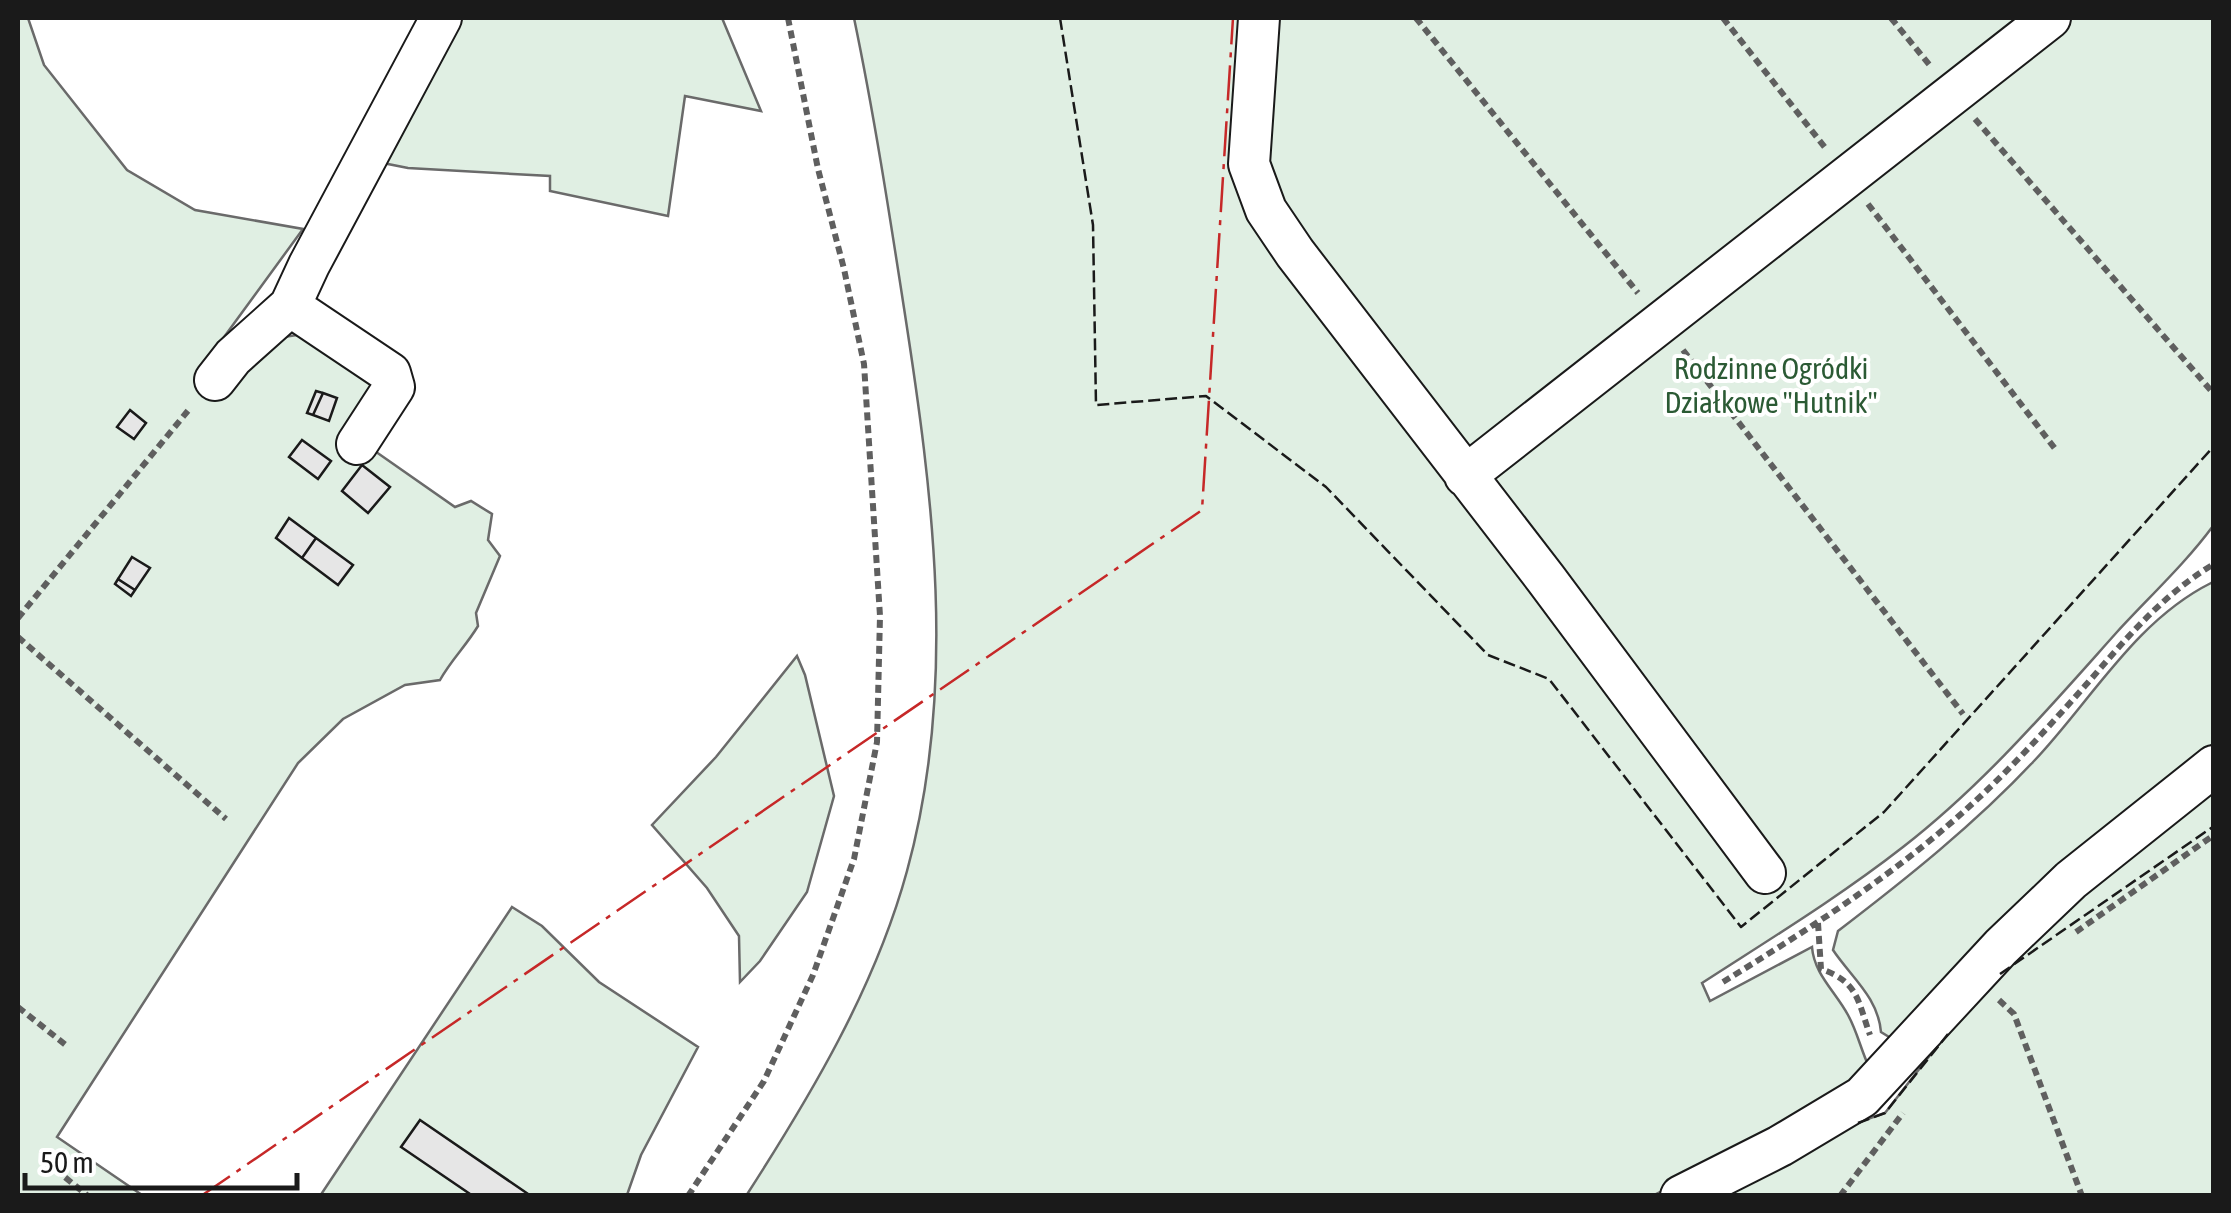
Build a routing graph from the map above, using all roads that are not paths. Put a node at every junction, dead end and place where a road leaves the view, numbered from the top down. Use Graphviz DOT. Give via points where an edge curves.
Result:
graph roads {
  1 [pos="441,18"];
  2 [pos="1260,18"];
  3 [pos="2050,18"];
  4 [pos="290,306"];
  5 [pos="215,380"];
  6 [pos="358,444"];
  7 [pos="1465,476"];
  8 [pos="2214,766"];
  9 [pos="1765,873"];
  10 [pos="1681,1196"];
  1 -- 4 [label="lane"];
  2 -- 7 [label="lane" via="1249,164 1266,210"];
  3 -- 7 [label="lane"];
  4 -- 5 [label="lane"];
  4 -- 6 [label="lane" via="390,373 394,386"];
  7 -- 9 [label="lane"];
  8 -- 10 [label="lane" via="2070,880 2000,946 1899,1088 1862,1097"];
}
